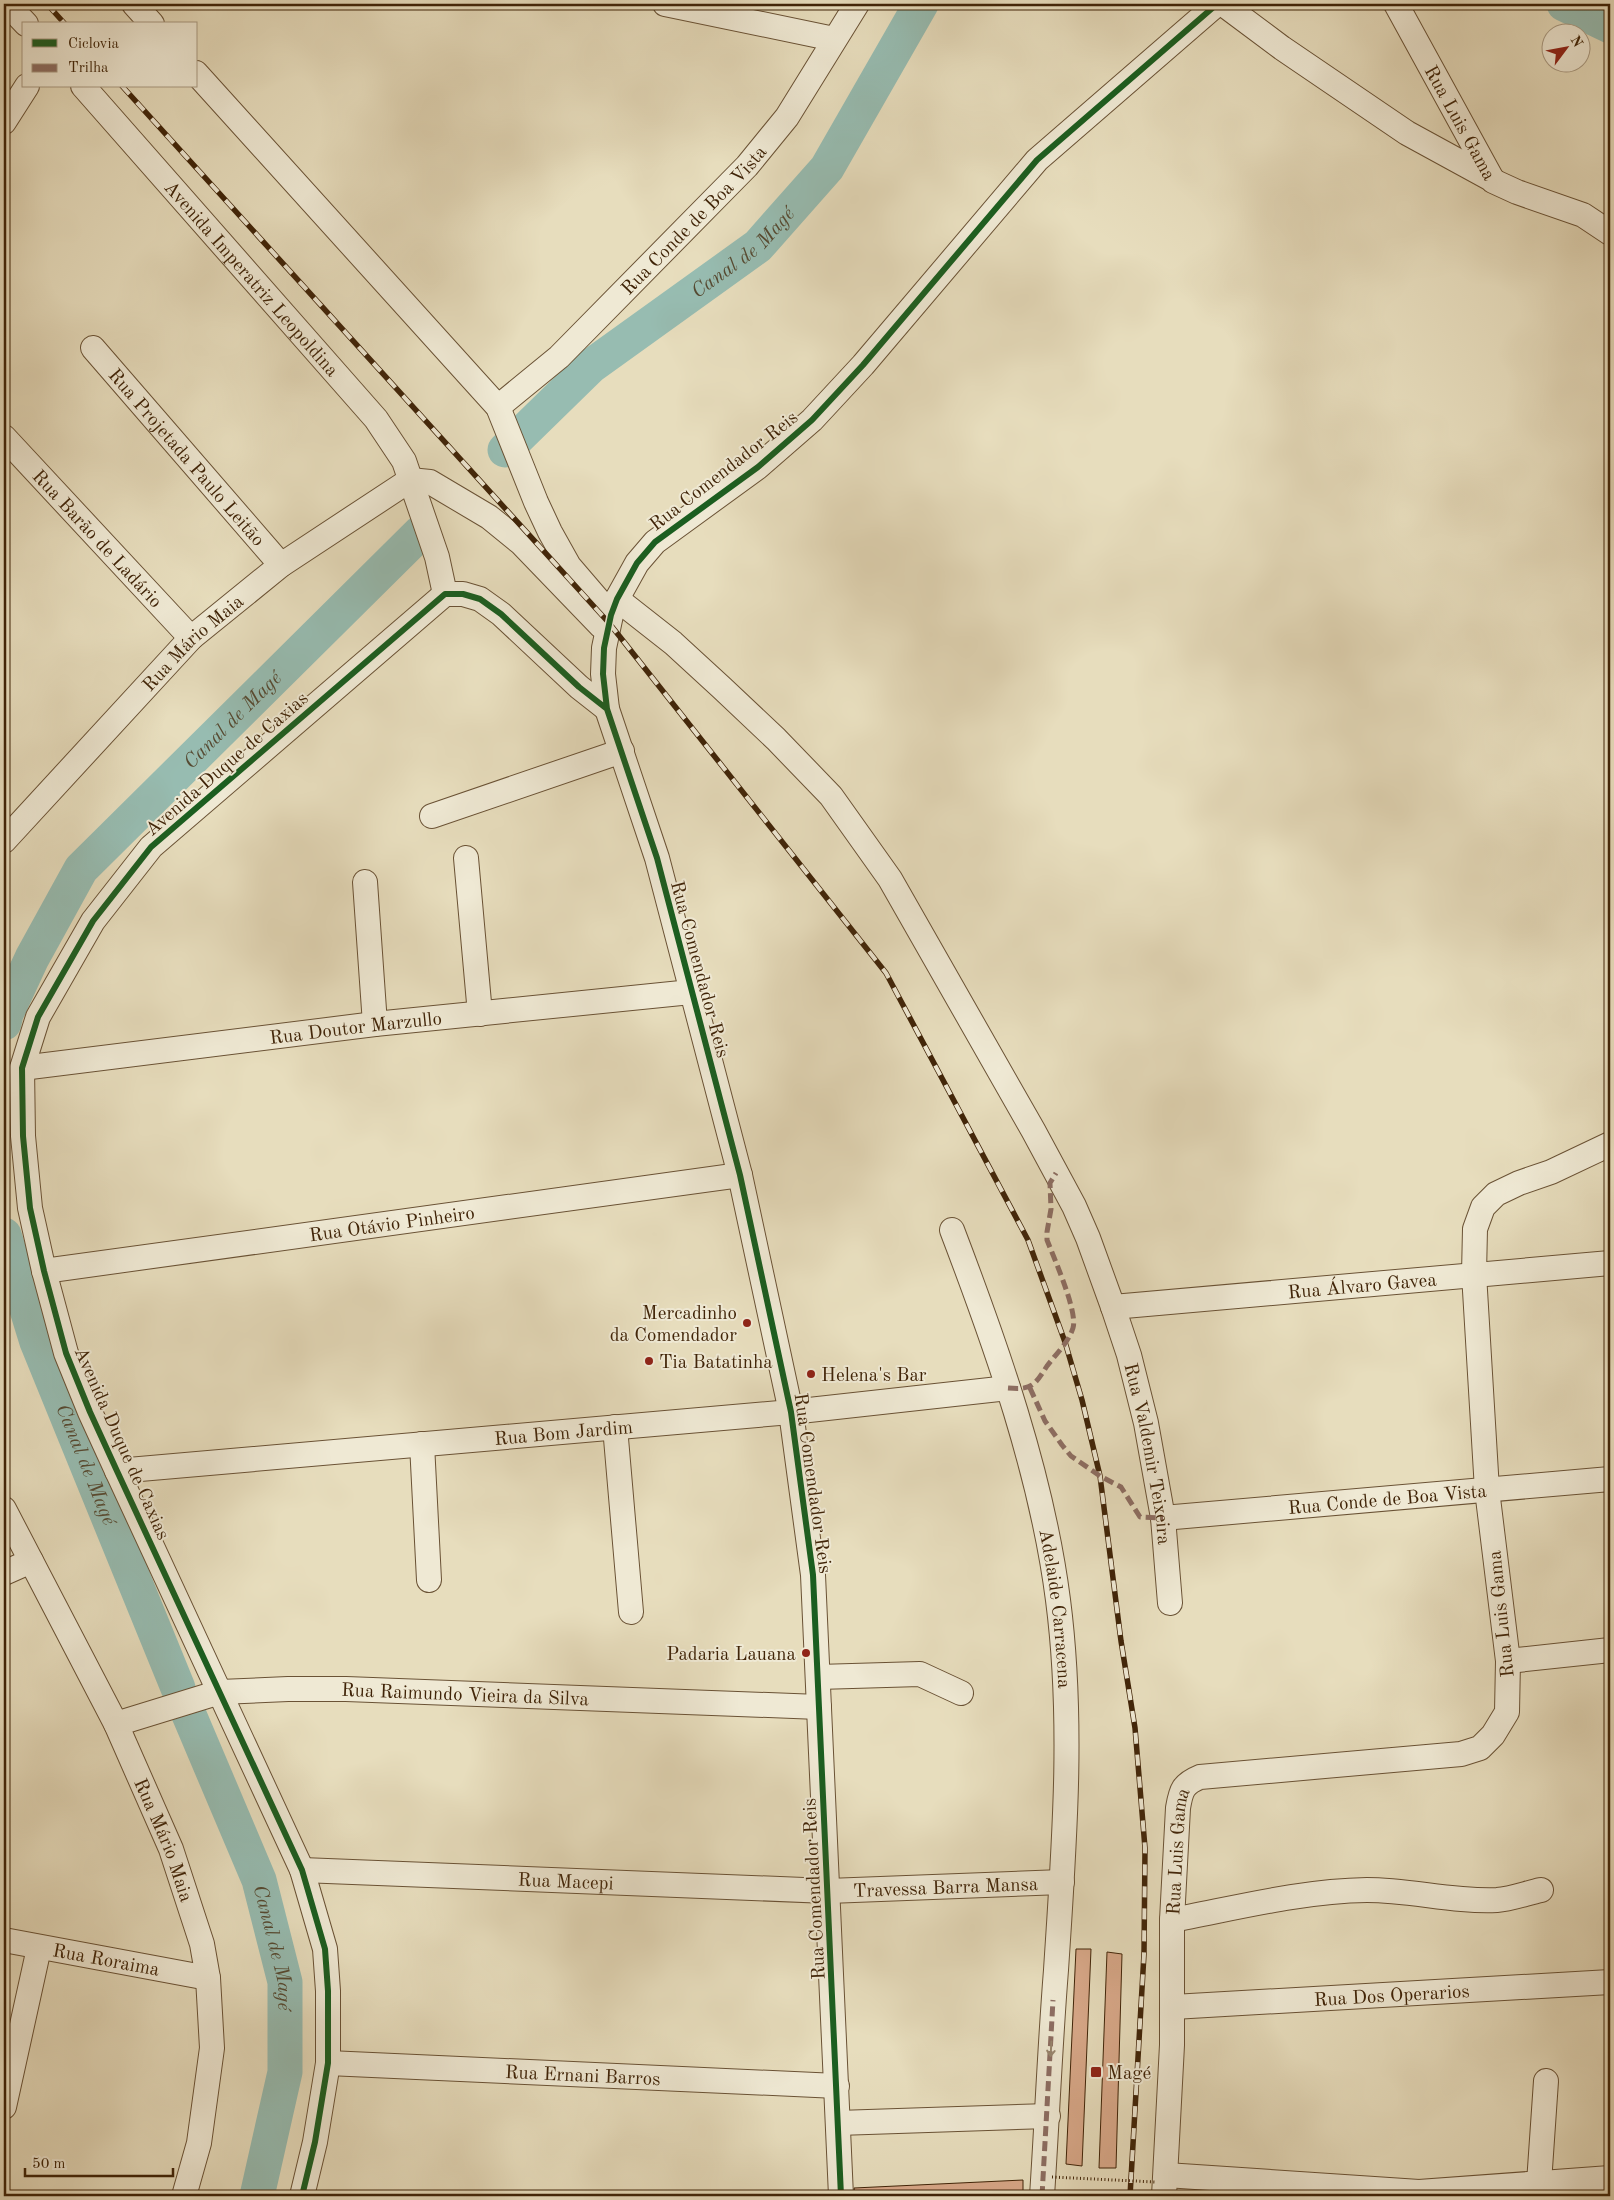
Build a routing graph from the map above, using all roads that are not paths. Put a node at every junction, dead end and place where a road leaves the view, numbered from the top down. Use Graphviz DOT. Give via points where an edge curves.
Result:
graph roads {
  1 [pos="7,4"];
  2 [pos="134,4"];
  3 [pos="665,4"];
  4 [pos="857,4"];
  5 [pos="1217,4"];
  6 [pos="1223,4"];
  7 [pos="1396,4"];
  8 [pos="24,22"];
  9 [pos="150,22"];
  10 [pos="834,39"];
  11 [pos="198,75"];
  12 [pos="26,88"];
  13 [pos="85,88"];
  14 [pos="4,122"];
  15 [pos="1493,180"];
  16 [pos="1610,234"];
  17 [pos="93,348"];
  18 [pos="498,408"];
  19 [pos="4,438"];
  20 [pos="410,480"];
  21 [pos="281,565"];
  22 [pos="445,594"];
  23 [pos="612,615"];
  24 [pos="191,638"];
  25 [pos="607,709"];
  26 [pos="622,751"];
  27 [pos="432,816"];
  28 [pos="4,841"];
  29 [pos="466,858"];
  30 [pos="365,882"];
  31 [pos="691,992"];
  32 [pos="480,1014"];
  33 [pos="375,1024"];
  34 [pos="22,1068"];
  35 [pos="1610,1144"];
  36 [pos="740,1175"];
  37 [pos="952,1230"];
  38 [pos="1610,1263"];
  39 [pos="44,1271"];
  40 [pos="1474,1274"];
  41 [pos="1114,1307"];
  42 [pos="1008,1388"];
  43 [pos="791,1412"];
  44 [pos="615,1427"];
  45 [pos="422,1444"];
  46 [pos="117,1471"];
  47 [pos="1610,1479"];
  48 [pos="1487,1490"];
  49 [pos="4,1509"];
  50 [pos="1163,1518"];
  51 [pos="31,1560"];
  52 [pos="4,1573"];
  53 [pos="429,1580"];
  54 [pos="1170,1603"];
  55 [pos="631,1612"];
  56 [pos="1610,1650"];
  57 [pos="1508,1661"];
  58 [pos="818,1677"];
  59 [pos="220,1692"];
  60 [pos="961,1693"];
  61 [pos="819,1707"];
  62 [pos="116,1724"];
  63 [pos="302,1870"];
  64 [pos="1062,1882"];
  65 [pos="1541,1890"];
  66 [pos="828,1891"];
  67 [pos="1172,1920"];
  68 [pos="4,1940"];
  69 [pos="39,1948"];
  70 [pos="208,1978"];
  71 [pos="1610,1982"];
  72 [pos="1172,2006"];
  73 [pos="328,2063"];
  74 [pos="1546,2082"];
  75 [pos="837,2086"];
  76 [pos="4,2107"];
  77 [pos="1048,2116"];
  78 [pos="838,2124"];
  79 [pos="1610,2178"];
  80 [pos="1538,2183"];
  81 [pos="1162,2184"];
  82 [pos="1047,2187"];
  83 [pos="1419,2194"];
  84 [pos="184,2196"];
  85 [pos="302,2196"];
  86 [pos="842,2196"];
  1 -- 8 [label="street"];
  2 -- 9 [label="street"];
  3 -- 10 [label="street"];
  4 -- 10 [label="street, Rua Conde de Boa Vista"];
  5 -- 23 [label="street, Rua Comendador Reis" via="1037,160 863,365 818,413 758,467 655,542 637,563"];
  6 -- 15 [label="street" via="1407,133"];
  7 -- 15 [label="street, Rua Luis Gama"];
  10 -- 18 [label="street, Rua Conde de Boa Vista" via="787,118 748,166 559,357"];
  11 -- 18 [label="street"];
  12 -- 14 [label="street"];
  13 -- 20 [label="street, Avenida Imperatriz Leopoldina" via="376,419 394,444"];
  15 -- 16 [label="street, Rua Luis Gama" via="1516,192 1583,215"];
  17 -- 21 [label="street, Rua Projetada Paulo Leitão"];
  18 -- 23 [label="street" via="536,502 569,566"];
  19 -- 24 [label="street, Rua Barão de Ladário"];
  20 -- 21 [label="street, Rua Mário Maia"];
  20 -- 22 [label="street, Avenida Imperatriz Leopoldina" via="437,557"];
  20 -- 23 [label="street" via="430,482 490,518"];
  21 -- 24 [label="street, Rua Mário Maia"];
  22 -- 25 [label="street" via="463,594 480,599"];
  22 -- 34 [label="street, Avenida Duque de Caxias" via="151,847 88,929 38,1017"];
  23 -- 25 [label="street, Rua Comendador Reis" via="604,648"];
  23 -- 41 [label="street, Rua Valdemir Teixeira" via="673,643 776,739 831,796 890,879 1061,1181 1088,1238"];
  24 -- 28 [label="street, Rua Mário Maia"];
  25 -- 26 [label="street, Rua Comendador Reis"];
  26 -- 27 [label="street"];
  26 -- 31 [label="street, Rua Comendador Reis" via="657,858"];
  29 -- 32 [label="street"];
  30 -- 33 [label="street"];
  31 -- 32 [label="street, Rua Doutor Marzullo"];
  31 -- 36 [label="street, Rua Comendador Reis"];
  32 -- 33 [label="street, Rua Doutor Marzullo"];
  33 -- 34 [label="street, Rua Doutor Marzullo"];
  34 -- 39 [label="street, Avenida Duque de Caxias" via="23,1136 29,1199"];
  35 -- 40 [label="street, Rua Luis Gama" via="1496,1194 1483,1207 1475,1229"];
  36 -- 39 [label="street, Rua Otávio Pinheiro"];
  36 -- 43 [label="street, Rua Comendador Reis"];
  37 -- 42 [label="street, Adelaide Carracena"];
  38 -- 40 [label="street, Rua Álvaro Gavea"];
  39 -- 46 [label="street, Avenida Duque de Caxias" via="66,1353"];
  40 -- 41 [label="street, Rua Álvaro Gavea"];
  40 -- 48 [label="street, Rua Luis Gama"];
  41 -- 50 [label="street, Rua Valdemir Teixeira" via="1146,1423"];
  42 -- 43 [label="street, Rua Bom Jardim"];
  42 -- 64 [label="street, Adelaide Carracena" via="1043,1518 1058,1597 1066,1695"];
  43 -- 44 [label="street, Rua Bom Jardim"];
  43 -- 58 [label="street, Rua Comendador Reis" via="813,1575"];
  44 -- 45 [label="street, Rua Bom Jardim"];
  44 -- 55 [label="street"];
  45 -- 46 [label="street, Rua Bom Jardim"];
  45 -- 53 [label="street"];
  46 -- 59 [label="street, Avenida Duque de Caxias"];
  47 -- 48 [label="street, Rua Conde de Boa Vista"];
  48 -- 50 [label="street, Rua Conde de Boa Vista"];
  48 -- 57 [label="street, Rua Luis Gama"];
  49 -- 51 [label="street, Rua Mário Maia"];
  50 -- 54 [label="street, Rua Valdemir Teixeira"];
  51 -- 52 [label="street"];
  51 -- 62 [label="street, Rua Mário Maia"];
  56 -- 57 [label="street"];
  57 -- 67 [label="street, Rua Luis Gama" via="1507,1712 1493,1735 1480,1748 1461,1754 1200,1777 1188,1782 1178,1808"];
  58 -- 60 [label="street" via="920,1674"];
  58 -- 61 [label="street, Rua Comendador Reis"];
  59 -- 61 [label="street, Rua Raimundo Vieira da Silva" via="346,1689"];
  59 -- 62 [label="street, Rua Raimundo Vieira da Silva"];
  59 -- 63 [label="street, Avenida Duque de Caxias"];
  61 -- 66 [label="street, Rua Comendador Reis"];
  62 -- 70 [label="street, Rua Mário Maia" via="171,1849 202,1944"];
  63 -- 66 [label="street, Rua Macepi"];
  63 -- 73 [label="street, Avenida Duque de Caxias" via="325,1949"];
  64 -- 66 [label="street, Travessa Barra Mansa"];
  64 -- 77 [label="street, Adelaide Carracena, one-way"];
  65 -- 67 [label="street" via="1499,1900 1368,1890 1303,1895"];
  66 -- 75 [label="street, Rua Comendador Reis"];
  67 -- 72 [label="street, Rua Luis Gama"];
  68 -- 69 [label="street, Rua Roraima"];
  69 -- 70 [label="street, Rua Roraima"];
  69 -- 76 [label="street"];
  70 -- 84 [label="street, Rua Mário Maia" via="212,2048 199,2143"];
  71 -- 72 [label="street, Rua Dos Operarios"];
  72 -- 81 [label="street, Rua Luis Gama"];
  73 -- 75 [label="street, Rua Ernani Barros"];
  73 -- 85 [label="street, Avenida Duque de Caxias"];
  74 -- 80 [label="street"];
  75 -- 78 [label="street, Rua Comendador Reis"];
  77 -- 78 [label="street"];
  77 -- 82 [label="street, Adelaide Carracena"];
  78 -- 86 [label="street, Rua Comendador Reis"];
  79 -- 80 [label="street"];
  80 -- 83 [label="street"];
  81 -- 83 [label="street"];
}
